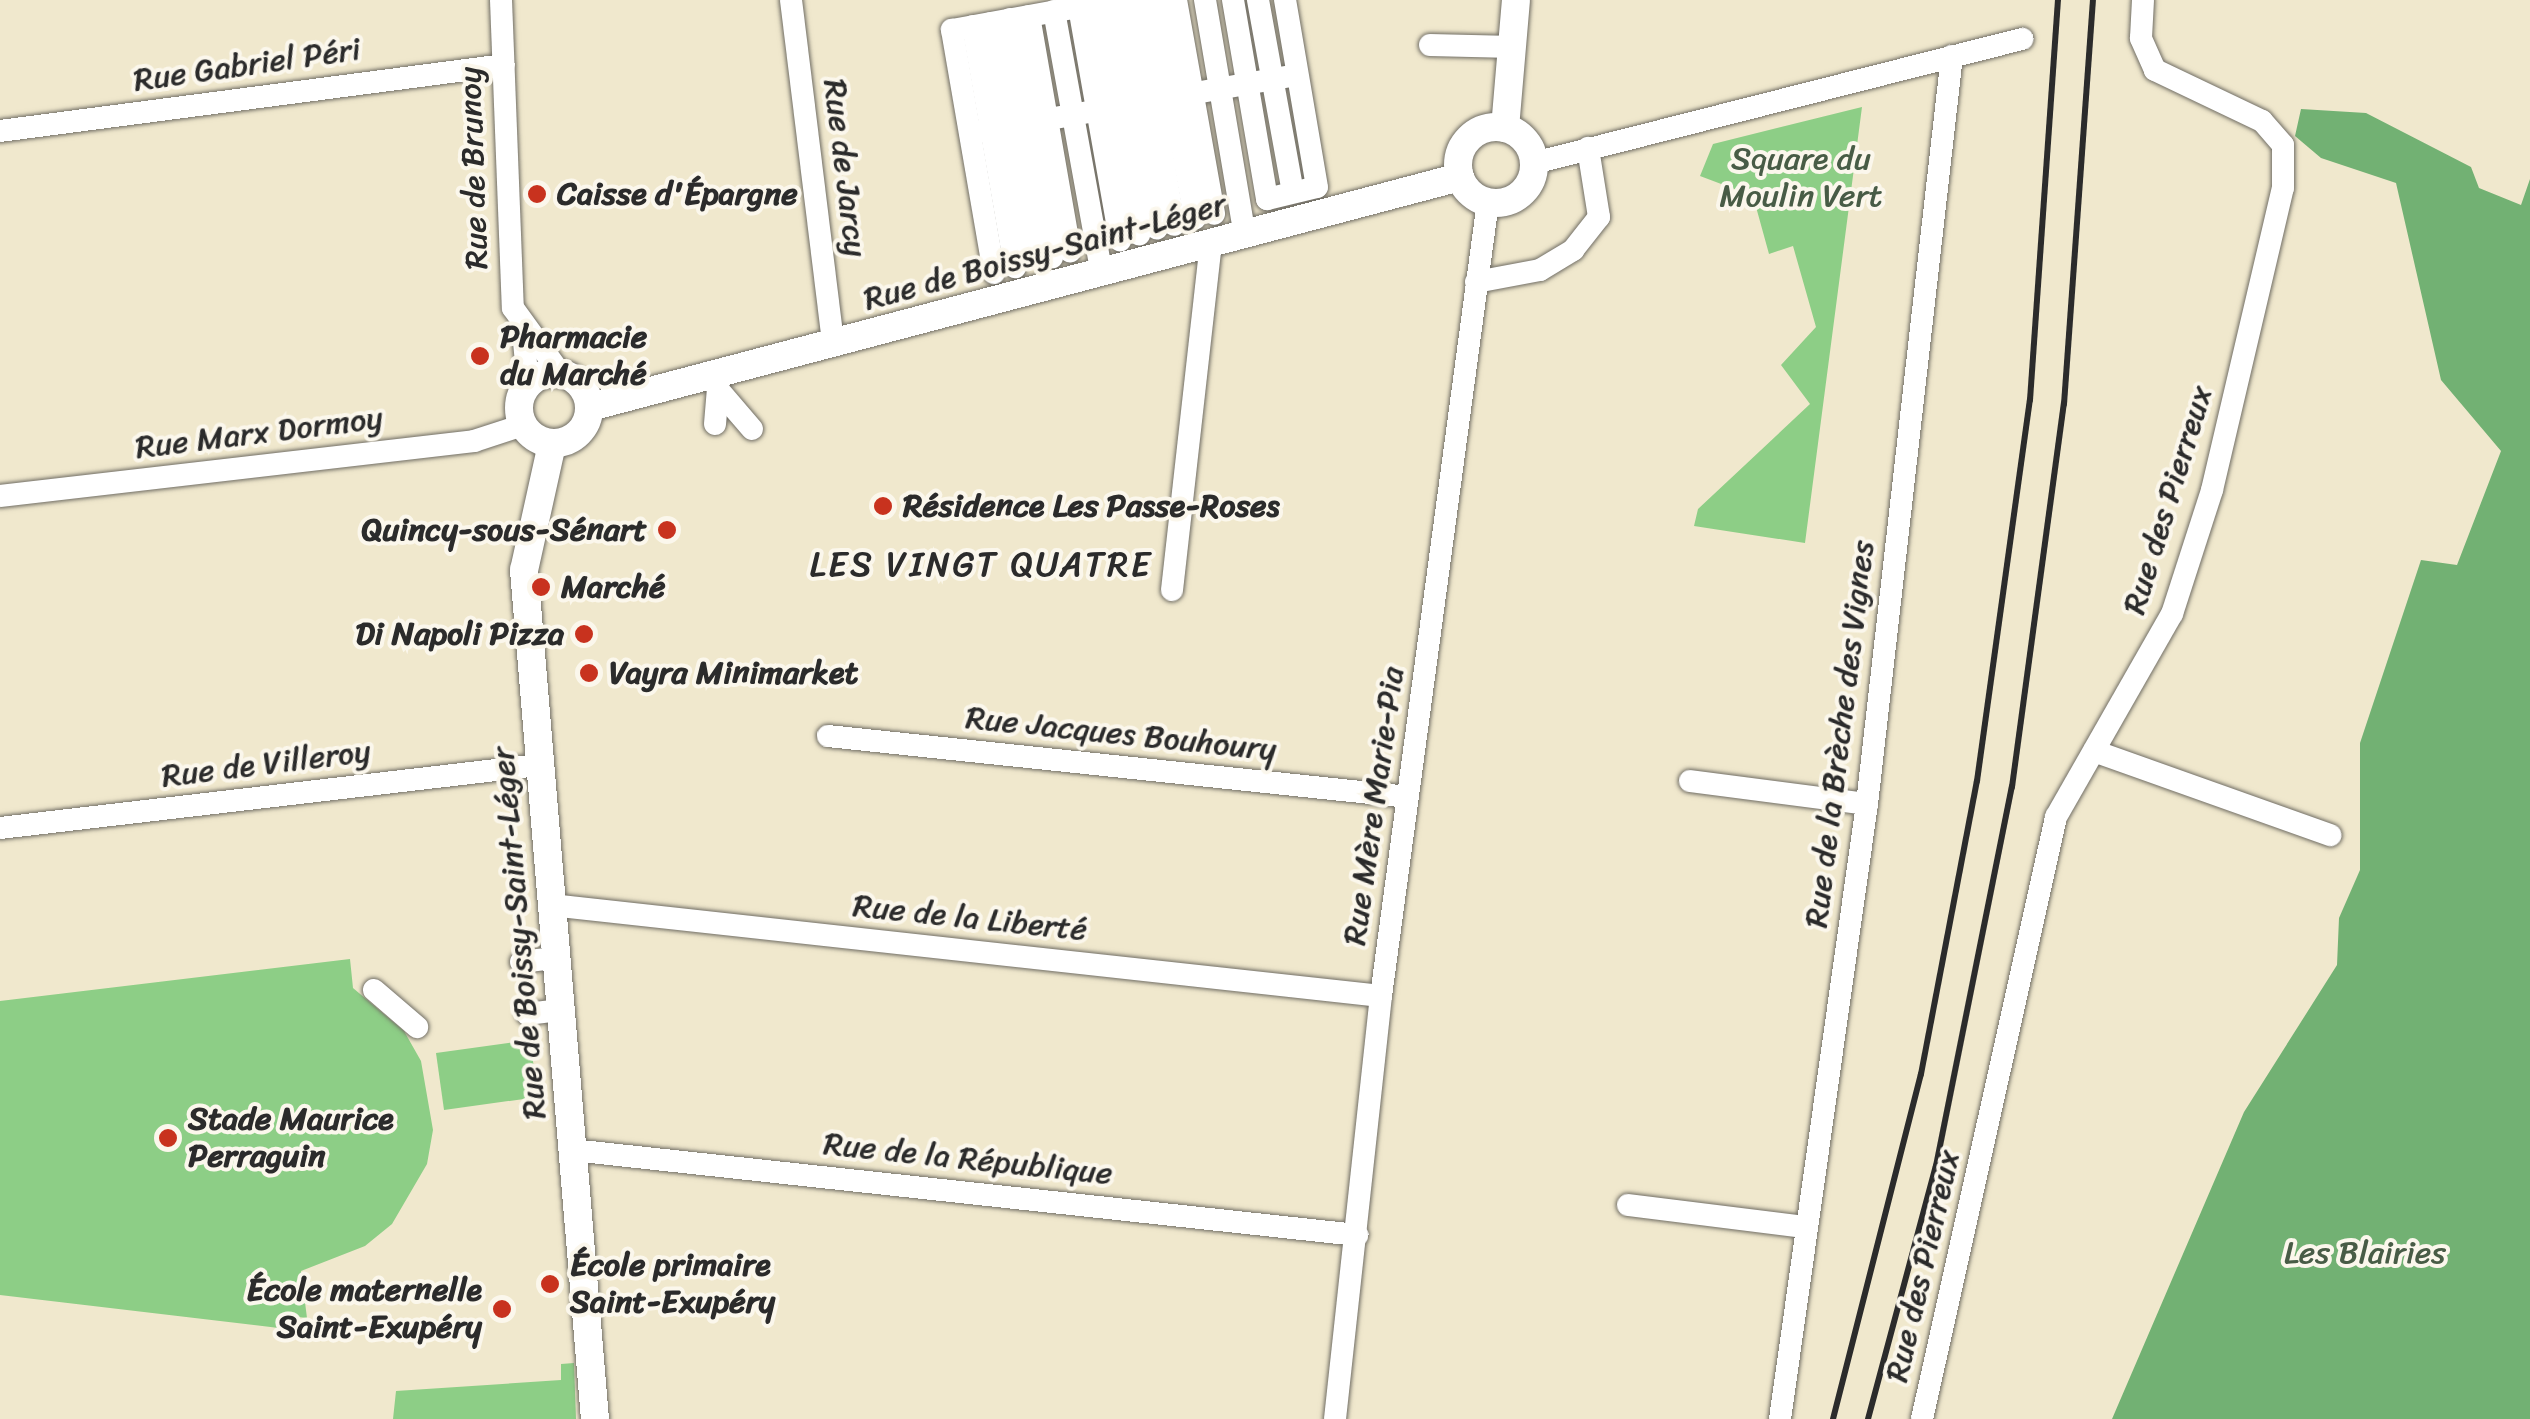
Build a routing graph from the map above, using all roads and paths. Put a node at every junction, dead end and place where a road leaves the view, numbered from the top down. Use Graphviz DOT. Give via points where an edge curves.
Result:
graph roads {
  1 [pos="501,0"];
  2 [pos="791,0"];
  3 [pos="1136,0"];
  4 [pos="1156,0"];
  5 [pos="1176,0"];
  6 [pos="1205,0"];
  7 [pos="1233,0"];
  8 [pos="1258,0"];
  9 [pos="1285,0"];
  10 [pos="1516,0"];
  11 [pos="2143,0"];
  12 [pos="1103,2"];
  13 [pos="1054,11"];
  14 [pos="1001,21"];
  15 [pos="2022,39"];
  16 [pos="1430,44"];
  17 [pos="1513,46"];
  18 [pos="1952,56"];
  19 [pos="504,65"];
  20 [pos="1297,75"];
  21 [pos="1272,80"];
  22 [pos="1248,84"];
  23 [pos="1220,90"];
  24 [pos="1145,103"];
  25 [pos="1073,116"];
  26 [pos="1010,127"];
  27 [pos="1504,128"];
  28 [pos="0,131"];
  29 [pos="1588,148"];
  30 [pos="1534,163"];
  31 [pos="1460,177"];
  32 [pos="1293,192"];
  33 [pos="1488,202"];
  34 [pos="1166,227"];
  35 [pos="1245,236"];
  36 [pos="1211,245"];
  37 [pos="1033,260"];
  38 [pos="1102,274"];
  39 [pos="1476,282"];
  40 [pos="523,331"];
  41 [pos="832,344"];
  42 [pos="560,374"];
  43 [pos="528,384"];
  44 [pos="720,385"];
  45 [pos="590,407"];
  46 [pos="715,424"];
  47 [pos="523,425"];
  48 [pos="752,429"];
  49 [pos="552,444"];
  50 [pos="0,496"];
  51 [pos="1172,590"];
  52 [pos="828,736"];
  53 [pos="2094,752"];
  54 [pos="539,765"];
  55 [pos="1690,782"];
  56 [pos="1408,797"];
  57 [pos="1867,804"];
  58 [pos="0,828"];
  59 [pos="2330,836"];
  60 [pos="551,905"];
  61 [pos="555,958"];
  62 [pos="521,962"];
  63 [pos="374,990"];
  64 [pos="1381,996"];
  65 [pos="561,1010"];
  66 [pos="527,1014"];
  67 [pos="417,1027"];
  68 [pos="572,1150"];
  69 [pos="1628,1205"];
  70 [pos="1804,1227"];
  71 [pos="1357,1235"];
  72 [pos="594,1419"];
  73 [pos="1335,1419"];
  74 [pos="1780,1419"];
  75 [pos="1922,1419"];
  1 -- 19 [label="street, Rue de Brunoy"];
  2 -- 41 [label="street, Rue de Jarcy"];
  3 -- 24 [label="street"];
  4 -- 24 [label="street"];
  5 -- 24 [label="street"];
  6 -- 23 [label="street"];
  7 -- 22 [label="street"];
  8 -- 21 [label="street"];
  9 -- 20 [label="street"];
  10 -- 17 [label="main road"];
  11 -- 53 [label="street, Rue des Pierreux" via="2141,38 2155,70 2262,121 2283,144 2283,188 2191,558 2147,666"];
  12 -- 13 [label="street"];
  12 -- 24 [label="street"];
  12 -- 24 [label="street"];
  13 -- 14 [label="street"];
  13 -- 25 [label="street"];
  14 -- 26 [label="street"];
  14 -- 26 [label="street"];
  14 -- 26 [label="street" via="952,30"];
  15 -- 18 [label="street"];
  16 -- 17 [label="street"];
  17 -- 27 [label="main road"];
  18 -- 29 [label="street"];
  18 -- 57 [label="street, Rue de la Brèche des Vignes"];
  19 -- 28 [label="street, Rue Gabriel Péri"];
  19 -- 40 [label="street, Rue de Brunoy" via="510,276"];
  20 -- 21 [label="street"];
  20 -- 32 [label="street" via="1317,186"];
  21 -- 22 [label="street"];
  21 -- 32 [label="street"];
  22 -- 23 [label="street"];
  22 -- 32 [label="street" via="1267,199"];
  23 -- 24 [label="street"];
  23 -- 35 [label="street"];
  24 -- 25 [label="street"];
  24 -- 34 [label="street"];
  24 -- 34 [label="street"];
  24 -- 34 [label="street"];
  25 -- 26 [label="street"];
  25 -- 38 [label="street"];
  26 -- 37 [label="street"];
  26 -- 37 [label="street"];
  26 -- 37 [label="street"];
  27 -- 30 [label="main road" via="1525,140"];
  27 -- 31 [label="main road" via="1464,144"];
  29 -- 30 [label="street"];
  29 -- 39 [label="street" via="1598,217 1573,250 1540,270"];
  30 -- 33 [label="main road" via="1521,194"];
  31 -- 33 [label="main road"];
  31 -- 35 [label="main road, Rue de Boissy-Saint-Léger"];
  33 -- 39 [label="street, Rue Mère Marie-Pia"];
  35 -- 36 [label="main road, Rue de Boissy-Saint-Léger"];
  36 -- 38 [label="main road, Rue de Boissy-Saint-Léger"];
  36 -- 51 [label="street"];
  38 -- 41 [label="main road, Rue de Boissy-Saint-Léger"];
  39 -- 56 [label="street, Rue Mère Marie-Pia"];
  40 -- 42 [label="street, Rue de Brunoy"];
  40 -- 43 [label="street, Rue de Brunoy"];
  41 -- 44 [label="main road, Rue de Boissy-Saint-Léger"];
  42 -- 43 [label="main road"];
  42 -- 45 [label="main road" via="581,385"];
  43 -- 47 [label="main road"];
  44 -- 45 [label="main road, Rue de Boissy-Saint-Léger"];
  44 -- 46 [label="street"];
  44 -- 48 [label="street"];
  45 -- 49 [label="main road" via="574,438"];
  47 -- 49 [label="main road"];
  47 -- 50 [label="street, Rue Marx Dormoy" via="474,441"];
  49 -- 54 [label="main road, Rue de Boissy-Saint-Léger" via="524,570"];
  52 -- 56 [label="street, Rue Jacques Bouhoury"];
  53 -- 59 [label="street"];
  53 -- 75 [label="street, Rue des Pierreux" via="2056,817 2040,876"];
  54 -- 58 [label="street, Rue de Villeroy"];
  54 -- 60 [label="main road, Rue de Boissy-Saint-Léger"];
  55 -- 57 [label="street"];
  56 -- 64 [label="street, Rue Mère Marie-Pia"];
  57 -- 70 [label="street, Rue de la Brèche des Vignes"];
  60 -- 61 [label="main road, Rue de Boissy-Saint-Léger"];
  60 -- 64 [label="street, Rue de la Liberté"];
  61 -- 62 [label="street"];
  61 -- 65 [label="main road, Rue de Boissy-Saint-Léger"];
  63 -- 67 [label="street"];
  64 -- 71 [label="street, Rue Mère Marie-Pia"];
  65 -- 66 [label="street"];
  65 -- 68 [label="main road, Rue de Boissy-Saint-Léger"];
  68 -- 71 [label="street, Rue de la République"];
  68 -- 72 [label="main road, Rue de Boissy-Saint-Léger"];
  69 -- 70 [label="street"];
  70 -- 74 [label="street, Rue de la Brèche des Vignes"];
  71 -- 73 [label="street, Rue Mère Marie-Pia"];
}
